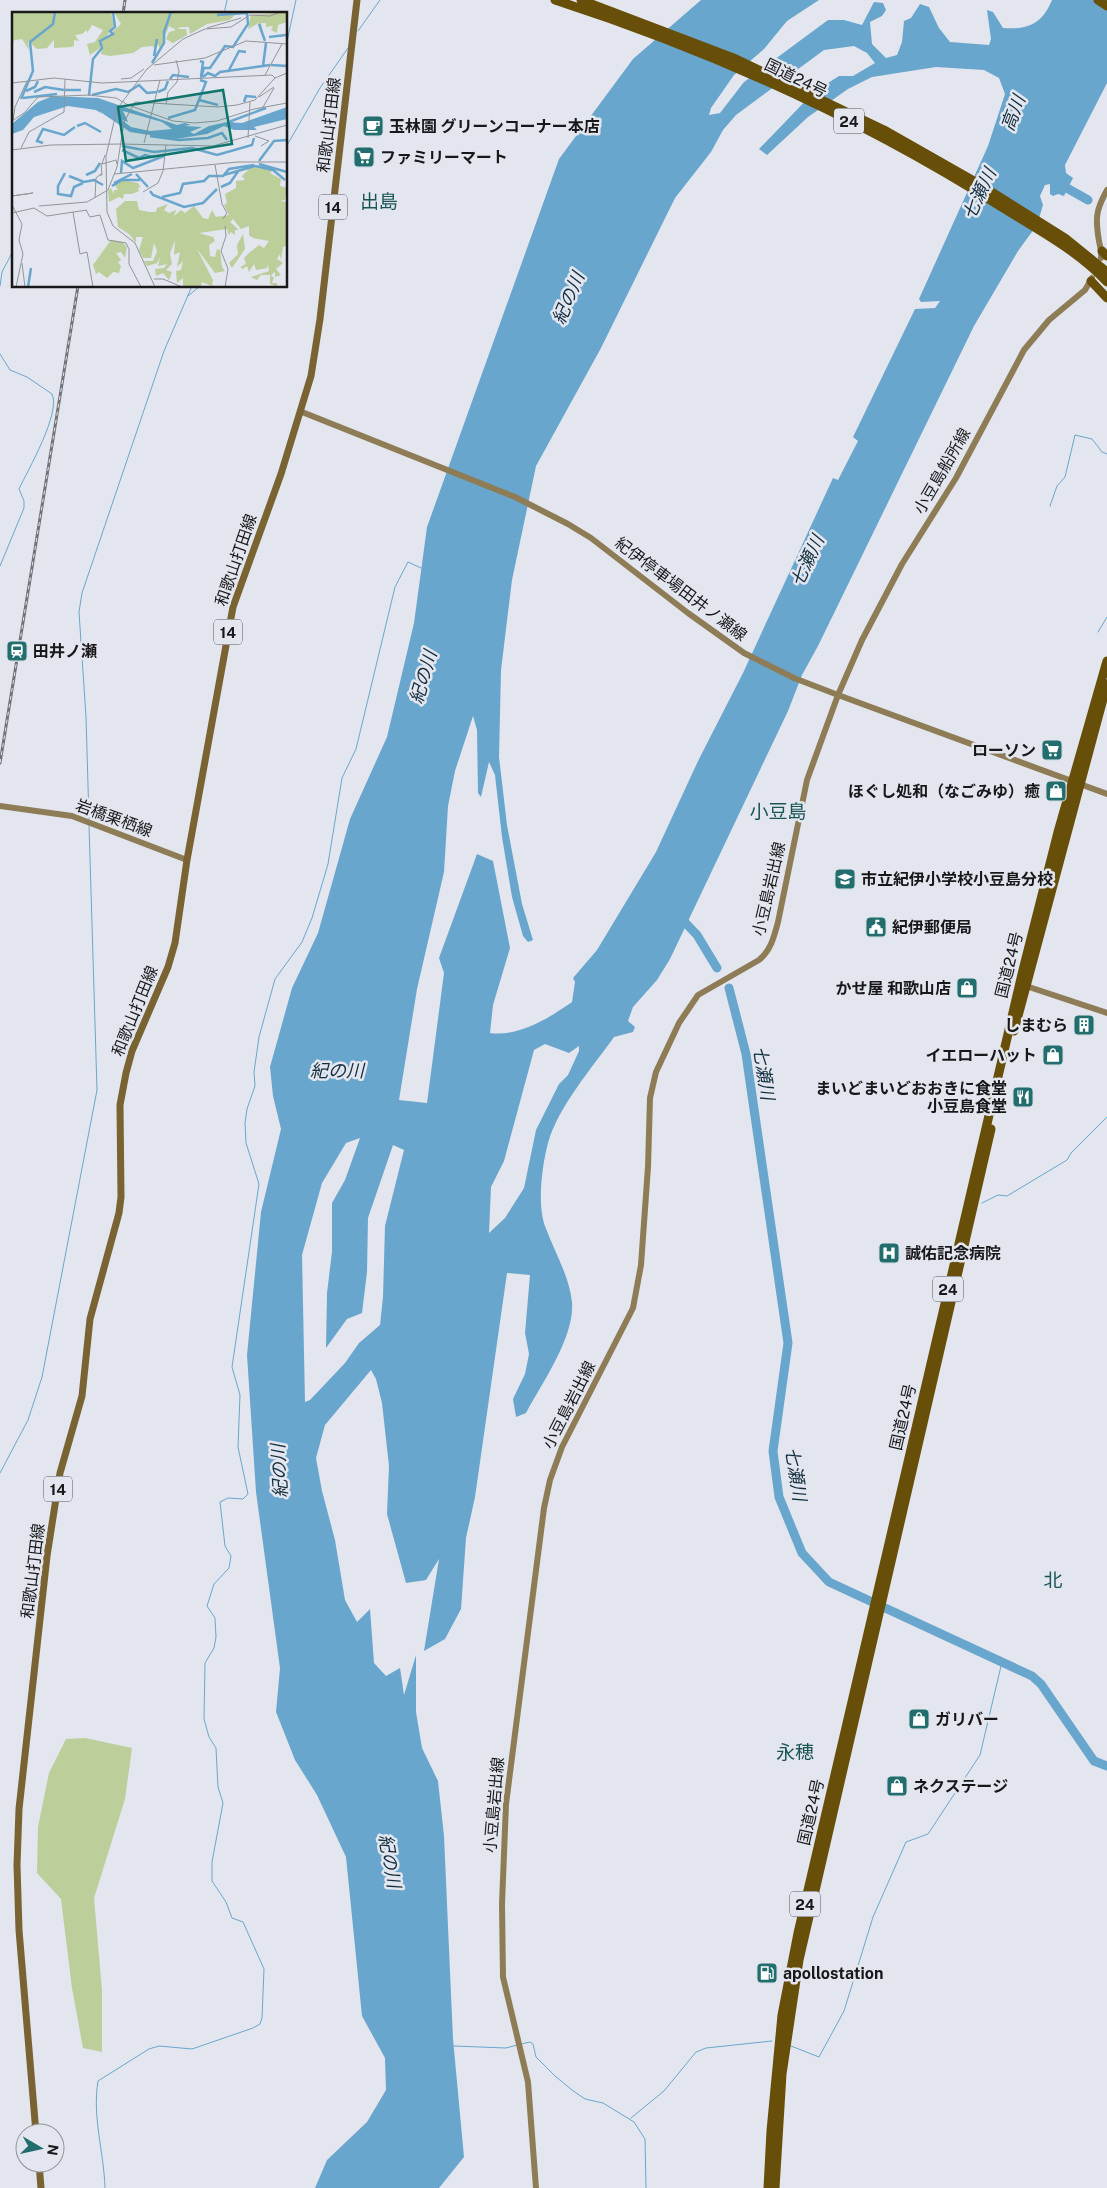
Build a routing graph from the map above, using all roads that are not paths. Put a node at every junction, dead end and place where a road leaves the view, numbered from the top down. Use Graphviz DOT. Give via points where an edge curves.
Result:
graph roads {
  1 [pos="357,0"];
  2 [pos="555,0"];
  3 [pos="581,0"];
  4 [pos="1098,0"];
  5 [pos="1107,6"];
  6 [pos="621,18"];
  7 [pos="1107,190"];
  8 [pos="1069,246"];
  9 [pos="1103,255"];
  10 [pos="1107,272"];
  11 [pos="1092,279"];
  12 [pos="1107,282"];
  13 [pos="1107,298"];
  14 [pos="305,413"];
  15 [pos="1107,661"];
  16 [pos="1107,684"];
  17 [pos="838,695"];
  18 [pos="1076,782"];
  19 [pos="1107,794"];
  20 [pos="0,806"];
  21 [pos="188,860"];
  22 [pos="1022,985"];
  23 [pos="1107,1013"];
  24 [pos="873,1625"];
  25 [pos="35,2123"];
  26 [pos="40,2173"];
  27 [pos="41,2188"];
  28 [pos="536,2188"];
  29 [pos="768,2188"];
  30 [pos="775,2188"];
  1 -- 14 [label="main road, 和歌山打田線 / 14" via="320,319"];
  2 -- 6 [label="highway, 国道24号 / 24"];
  3 -- 6 [label="highway, 国道24号 / 24"];
  4 -- 5 [label="highway"];
  6 -- 8 [label="highway, 国道24号 / 24" via="746,70 883,138"];
  7 -- 9 [label="main road" via="1096,216"];
  8 -- 10 [label="highway, 国道24号 / 24"];
  8 -- 12 [label="highway, 国道24号 / 24"];
  11 -- 13 [label="highway"];
  11 -- 17 [label="main road, 小豆島船所線" via="1085,290 1049,320 1024,350 956,478 902,564 862,640"];
  14 -- 17 [label="main road, 紀伊停車場田井ノ瀬線" via="516,497 559,519 606,549 744,653"];
  14 -- 21 [label="main road, 和歌山打田線 / 14" via="233,607"];
  15 -- 18 [label="highway, 国道24号 / 24"];
  16 -- 18 [label="highway, 国道24号 / 24"];
  17 -- 18 [label="main road, 紀伊停車場田井ノ瀬線"];
  17 -- 28 [label="main road, 小豆島岩出線" via="807,780 772,944 759,960 698,995 656,1072 650,1098 641,1265 633,1308 558,1455 544,1508 506,1804 502,1913 503,1977 528,2082"];
  18 -- 19 [label="main road, 紀伊停車場田井ノ瀬線"];
  18 -- 22 [label="highway, 国道24号 / 24"];
  20 -- 21 [label="main road, 岩橋栗栖線" via="72,816"];
  21 -- 25 [label="main road, 和歌山打田線 / 14" via="176,943 126,1073 120,1105 119,1213 90,1319 82,1396 60,1473 47,1556 20,1799 17,1865 19,1930"];
  22 -- 23 [label="main road"];
  22 -- 24 [label="highway, 国道24号 / 24"];
  24 -- 29 [label="highway, 国道24号 / 24" via="800,1925 782,2015"];
  24 -- 30 [label="highway, 国道24号 / 24" via="799,1960 782,2074"];
  26 -- 27 [label="main road"];
}
